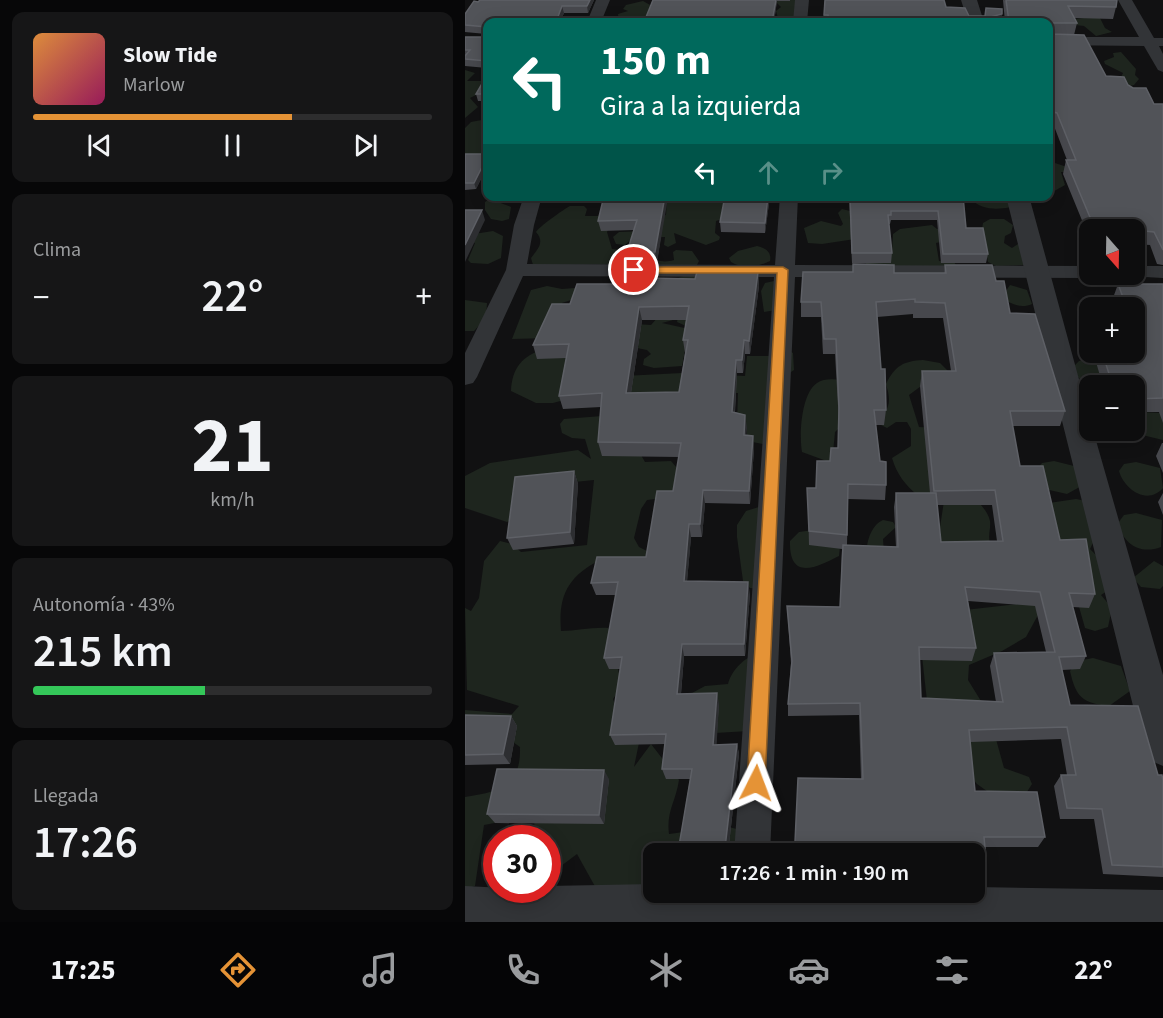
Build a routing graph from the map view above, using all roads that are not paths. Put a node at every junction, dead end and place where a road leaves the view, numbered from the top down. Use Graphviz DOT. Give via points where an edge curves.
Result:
graph roads {
  1 [pos="603,0"];
  2 [pos="801,0"];
  3 [pos="969,0"];
  4 [pos="1125,0"];
  5 [pos="596,18"];
  6 [pos="800,18"];
  7 [pos="975,18"];
  8 [pos="1053,41"];
  9 [pos="1156,42"];
  10 [pos="1163,66"];
  11 [pos="531,201"];
  12 [pos="789,201"];
  13 [pos="1018,201"];
  14 [pos="516,270"];
  15 [pos="783,270"];
  16 [pos="1035,271"];
  17 [pos="1079,272"];
  18 [pos="1145,272"];
  19 [pos="1163,272"];
  20 [pos="465,377"];
  21 [pos="1163,746"];
  22 [pos="753,843"];
  23 [pos="465,904"];
  24 [pos="749,906"];
  25 [pos="1163,909"];
  1 -- 5 [label="street"];
  2 -- 6 [label="street"];
  3 -- 7 [label="street"];
  4 -- 9 [label="street"];
  8 -- 9 [label="street"];
  9 -- 10 [label="street"];
  11 -- 14 [label="street"];
  12 -- 15 [label="street"];
  13 -- 16 [label="street"];
  14 -- 15 [label="street"];
  14 -- 20 [label="street"];
  15 -- 16 [label="street"];
  15 -- 22 [label="street"];
  16 -- 17 [label="street"];
  16 -- 21 [label="street"];
  18 -- 19 [label="street"];
  23 -- 24 [label="street"];
  24 -- 25 [label="street"];
}
